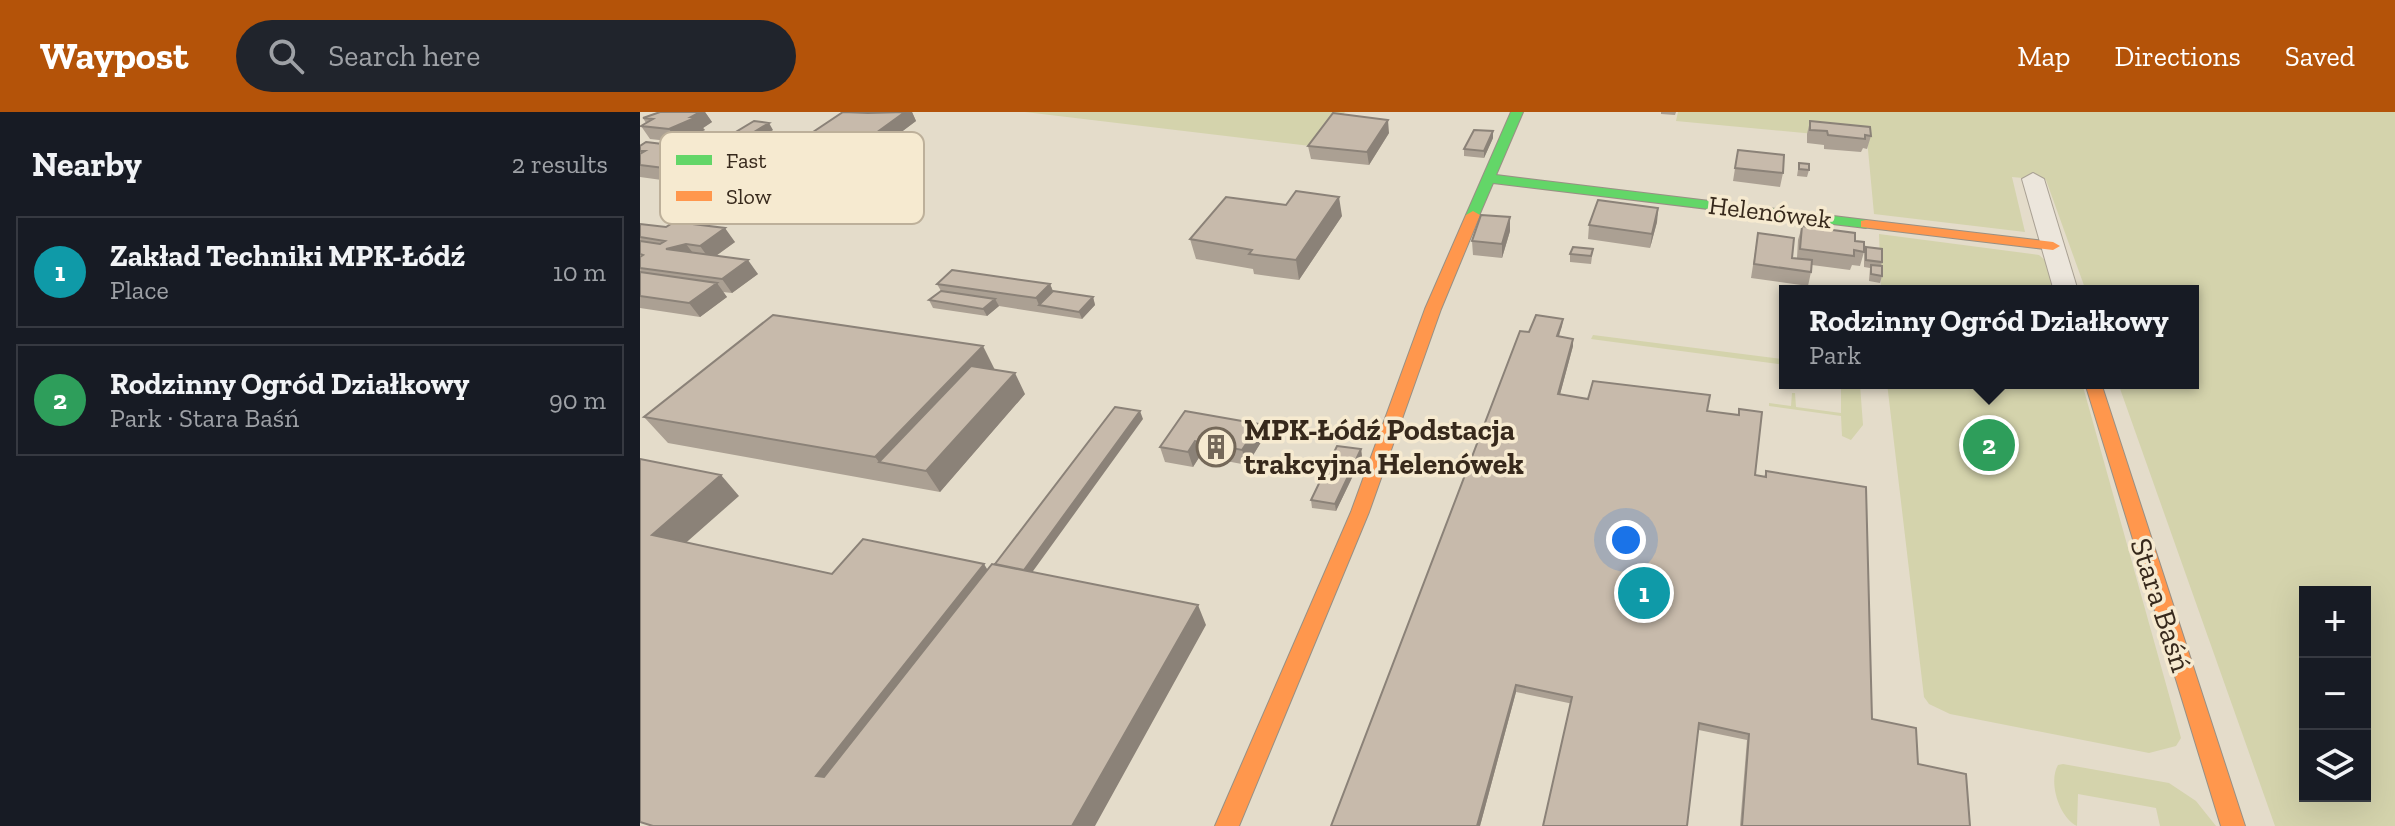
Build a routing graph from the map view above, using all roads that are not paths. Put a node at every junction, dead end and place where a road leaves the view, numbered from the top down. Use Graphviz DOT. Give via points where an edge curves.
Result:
graph roads {
  1 [pos="1517,112"];
  2 [pos="1487,178"];
  3 [pos="2033,179"];
  4 [pos="2053,246"];
  5 [pos="2064,285"];
  6 [pos="2095,389"];
  7 [pos="1227,826"];
  8 [pos="2233,826"];
  1 -- 2 [label="street"];
  2 -- 4 [label="street, Helenówek"];
  2 -- 7 [label="street" via="1413,361 1368,492"];
  3 -- 4 [label="street"];
  4 -- 5 [label="street"];
  6 -- 8 [label="street, Stara Baśń"];
}
